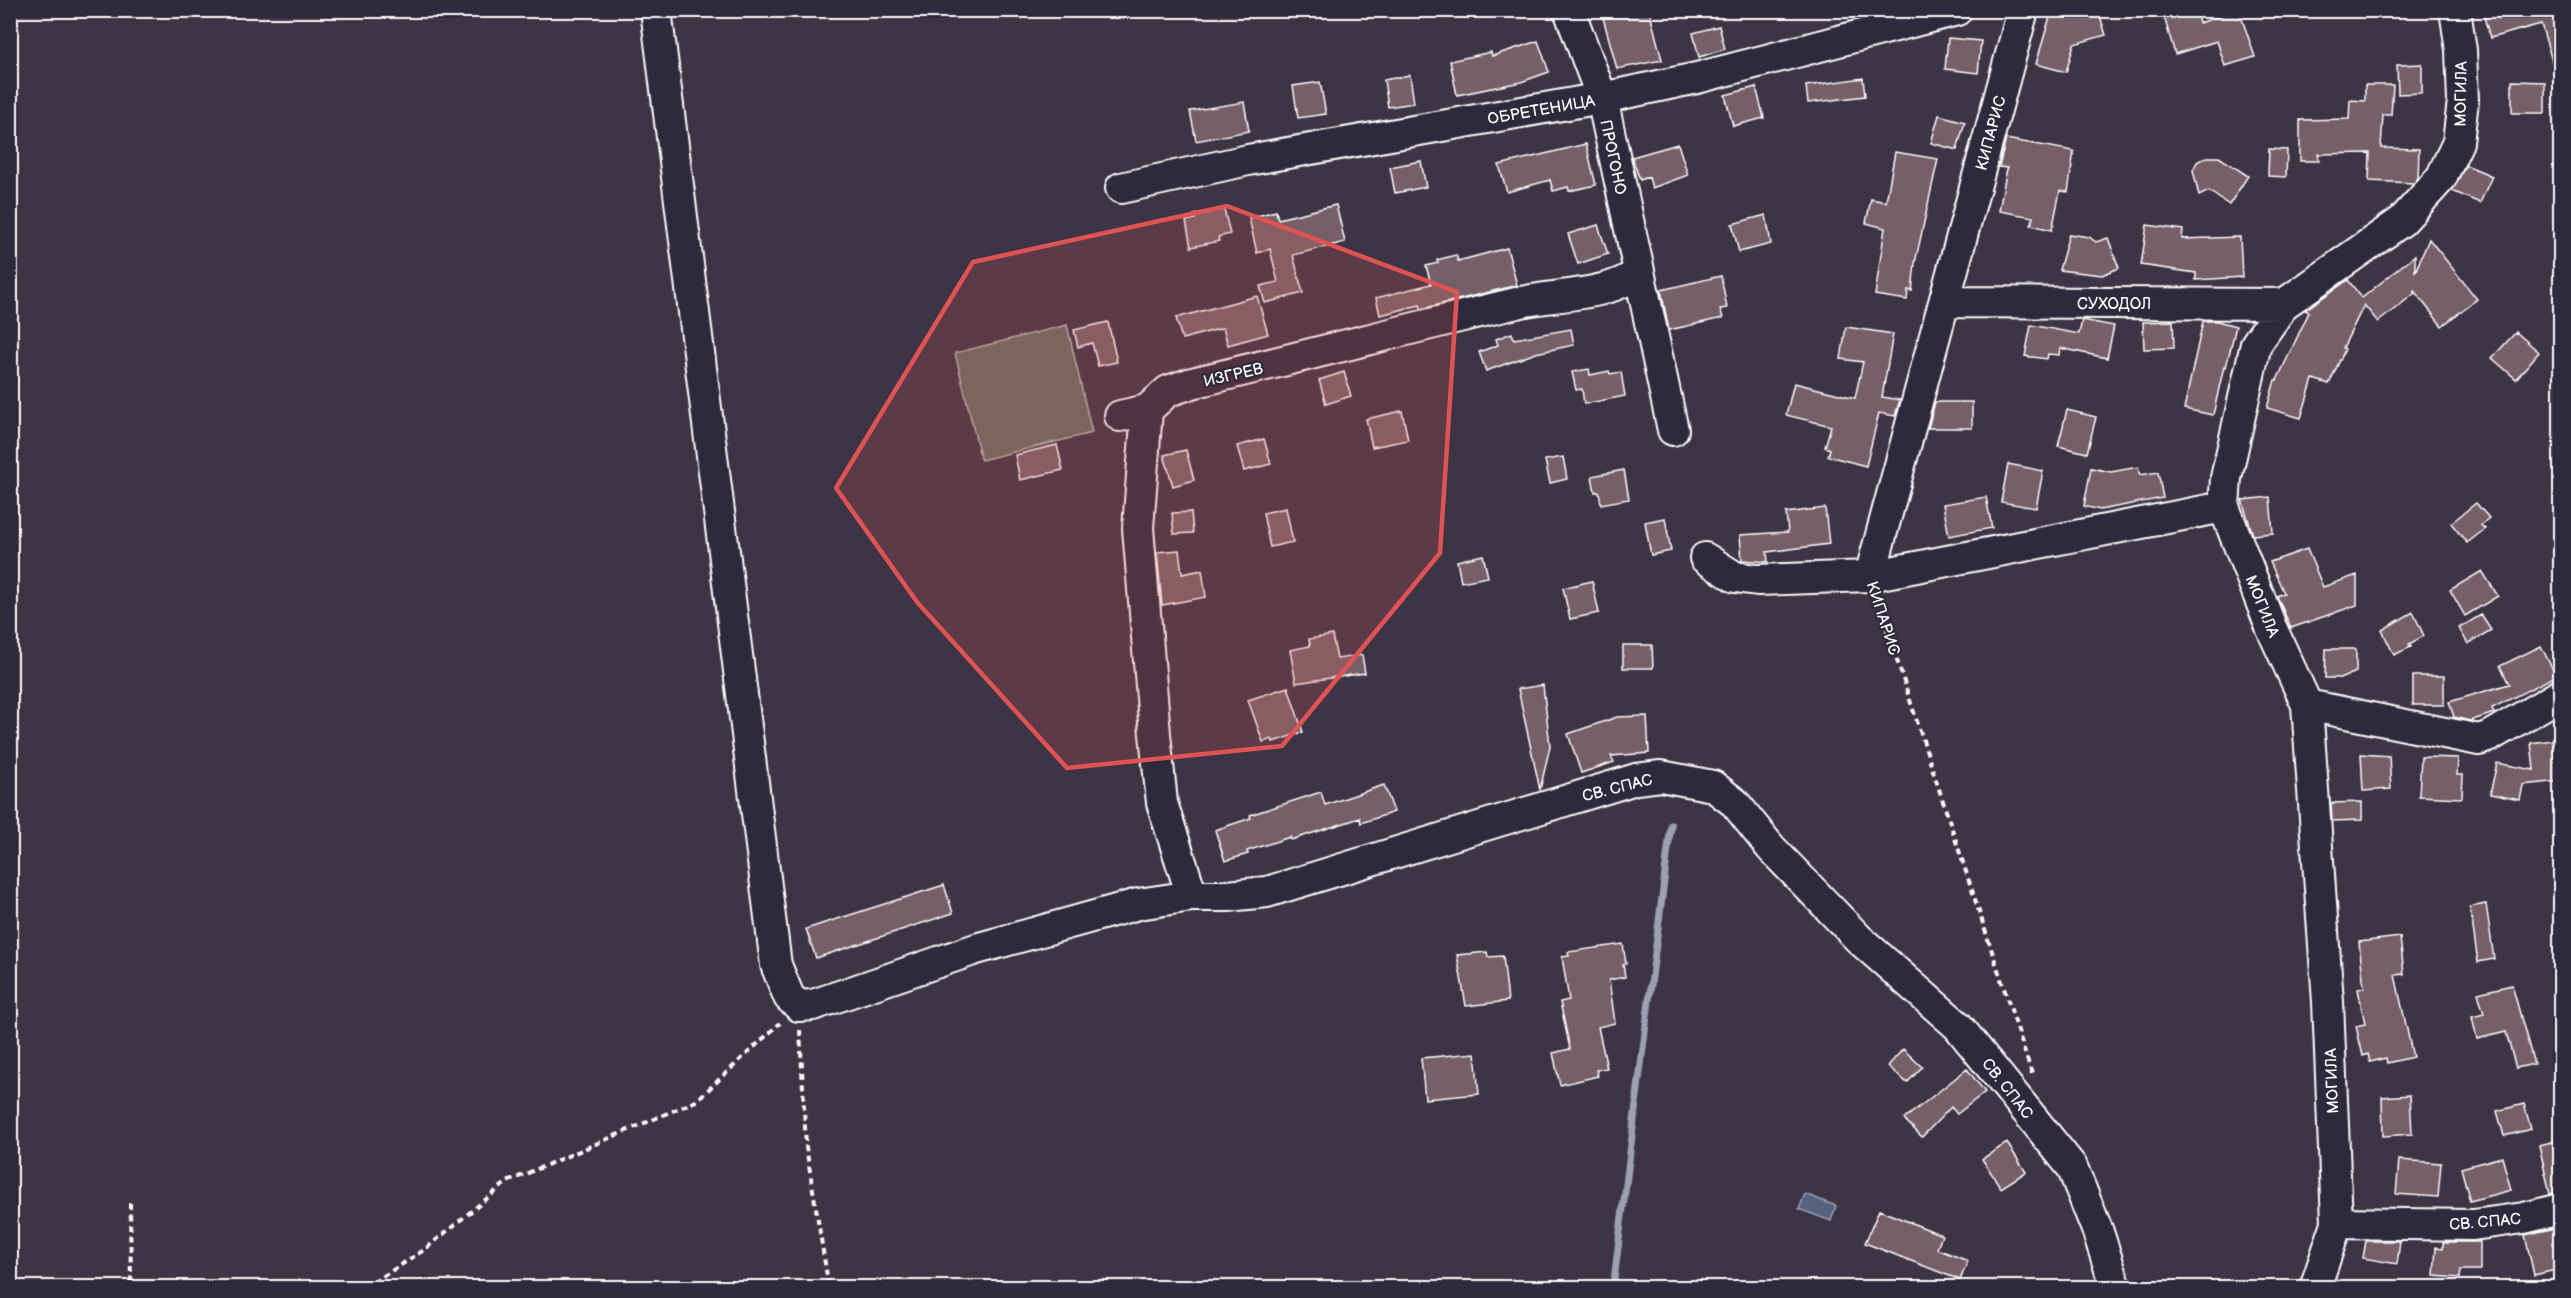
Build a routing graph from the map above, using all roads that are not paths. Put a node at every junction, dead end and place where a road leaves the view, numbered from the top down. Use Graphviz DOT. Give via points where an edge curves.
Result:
graph roads {
  1 [pos="656,10"];
  2 [pos="1569,10"];
  3 [pos="1957,10"];
  4 [pos="2023,10"];
  5 [pos="2455,10"];
  6 [pos="1602,99"];
  7 [pos="1121,188"];
  8 [pos="1639,272"];
  9 [pos="1945,302"];
  10 [pos="2284,304"];
  11 [pos="1673,430"];
  12 [pos="2224,507"];
  13 [pos="1705,558"];
  14 [pos="1870,576"];
  15 [pos="2560,695"];
  16 [pos="2307,705"];
  17 [pos="1192,896"];
  18 [pos="2560,1209"];
  19 [pos="2337,1223"];
  20 [pos="2116,1287"];
  21 [pos="2316,1287"];
  1 -- 17 [label="street, СВ. СПАС" via="777,965 789,997 799,1006 825,1001 976,949 1138,904"];
  2 -- 6 [label="street, ПРОГОНО"];
  3 -- 6 [label="street, ОБРЕТЕНИЦА"];
  4 -- 9 [label="street, КИПАРИС"];
  5 -- 10 [label="street, МОГИЛА" via="2463,101 2458,142 2441,178 2402,221"];
  6 -- 7 [label="street, ОБРЕТЕНИЦА" via="1248,160"];
  6 -- 8 [label="street, ПРОГОНО"];
  8 -- 11 [label="street, ПРОГОНО"];
  8 -- 17 [label="street, ИЗГРЕВ" via="1627,282 1607,287 1523,302 1192,383 1168,392 1134,413 1138,528 1162,803"];
  9 -- 10 [label="street, СУХОДОЛ"];
  9 -- 14 [label="street, КИПАРИС"];
  10 -- 12 [label="street, МОГИЛА" via="2256,344 2231,449"];
  12 -- 14 [label="street"];
  12 -- 16 [label="street, МОГИЛА" via="2271,627"];
  13 -- 14 [label="street" via="1735,577 1757,580"];
  15 -- 16 [label="street" via="2480,740"];
  16 -- 19 [label="street, МОГИЛА" via="2328,1002"];
  17 -- 20 [label="street, СВ. СПАС" via="1267,892 1636,779 1661,776 1713,786 1735,803 1771,848 1859,939 1975,1045 2072,1167"];
  18 -- 19 [label="street, СВ. СПАС" via="2473,1226"];
  19 -- 21 [label="street, МОГИЛА"];
}
